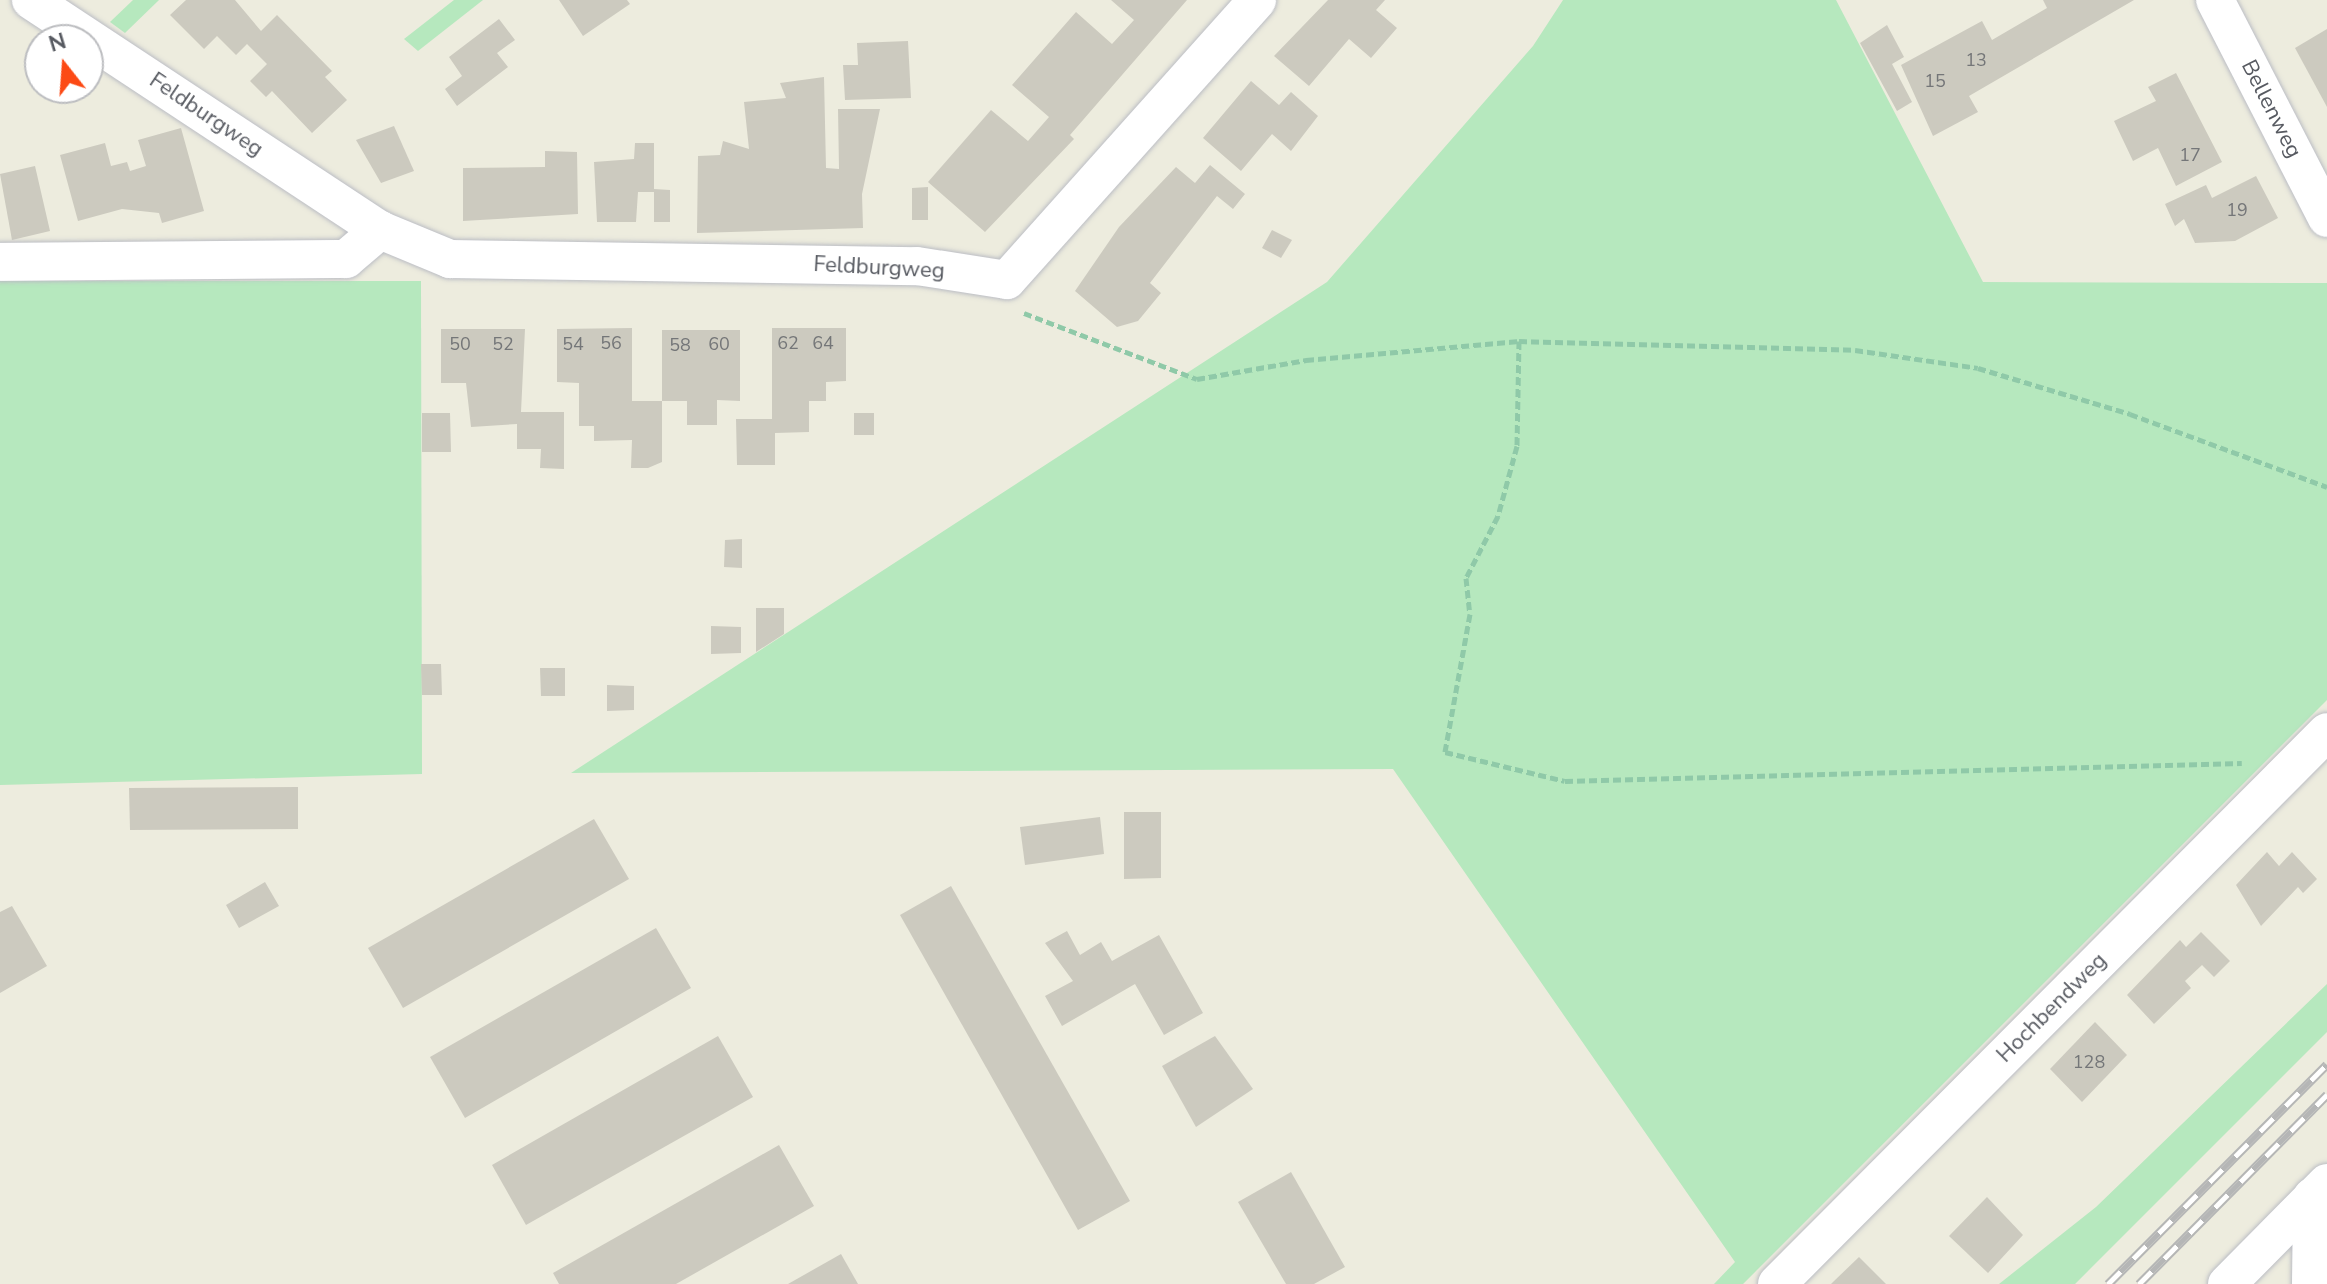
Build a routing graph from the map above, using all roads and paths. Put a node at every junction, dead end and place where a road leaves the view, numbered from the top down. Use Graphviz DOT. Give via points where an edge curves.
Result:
graph roads {
  1 [pos="31,0"];
  2 [pos="1257,0"];
  3 [pos="2215,0"];
  4 [pos="2327,218"];
  5 [pos="380,230"];
  6 [pos="0,262"];
  7 [pos="1007,280"];
  8 [pos="1519,341"];
  9 [pos="2327,487"];
  10 [pos="2327,732"];
  11 [pos="2299,761"];
  12 [pos="2320,1190"];
  13 [pos="1777,1284"];
  14 [pos="2227,1284"];
  15 [pos="2311,1284"];
  1 -- 5 [label="street, Feldburgweg"];
  2 -- 7 [label="street"];
  3 -- 4 [label="street, Bellenweg"];
  5 -- 6 [label="street" via="346,259"];
  5 -- 7 [label="street, Feldburgweg" via="450,259 917,266"];
  7 -- 8 [label="path" via="1025,315 1197,379 1306,360"];
  8 -- 9 [label="path" via="1855,350 1978,368 2130,414"];
  8 -- 11 [label="path" via="1517,446 1498,516 1466,578 1470,614 1445,752 1565,781"];
  10 -- 11 [label="street, Hochbendweg"];
  11 -- 13 [label="street, Hochbendweg"];
  12 -- 14 [label="street"];
  12 -- 15 [label="street"];
}
